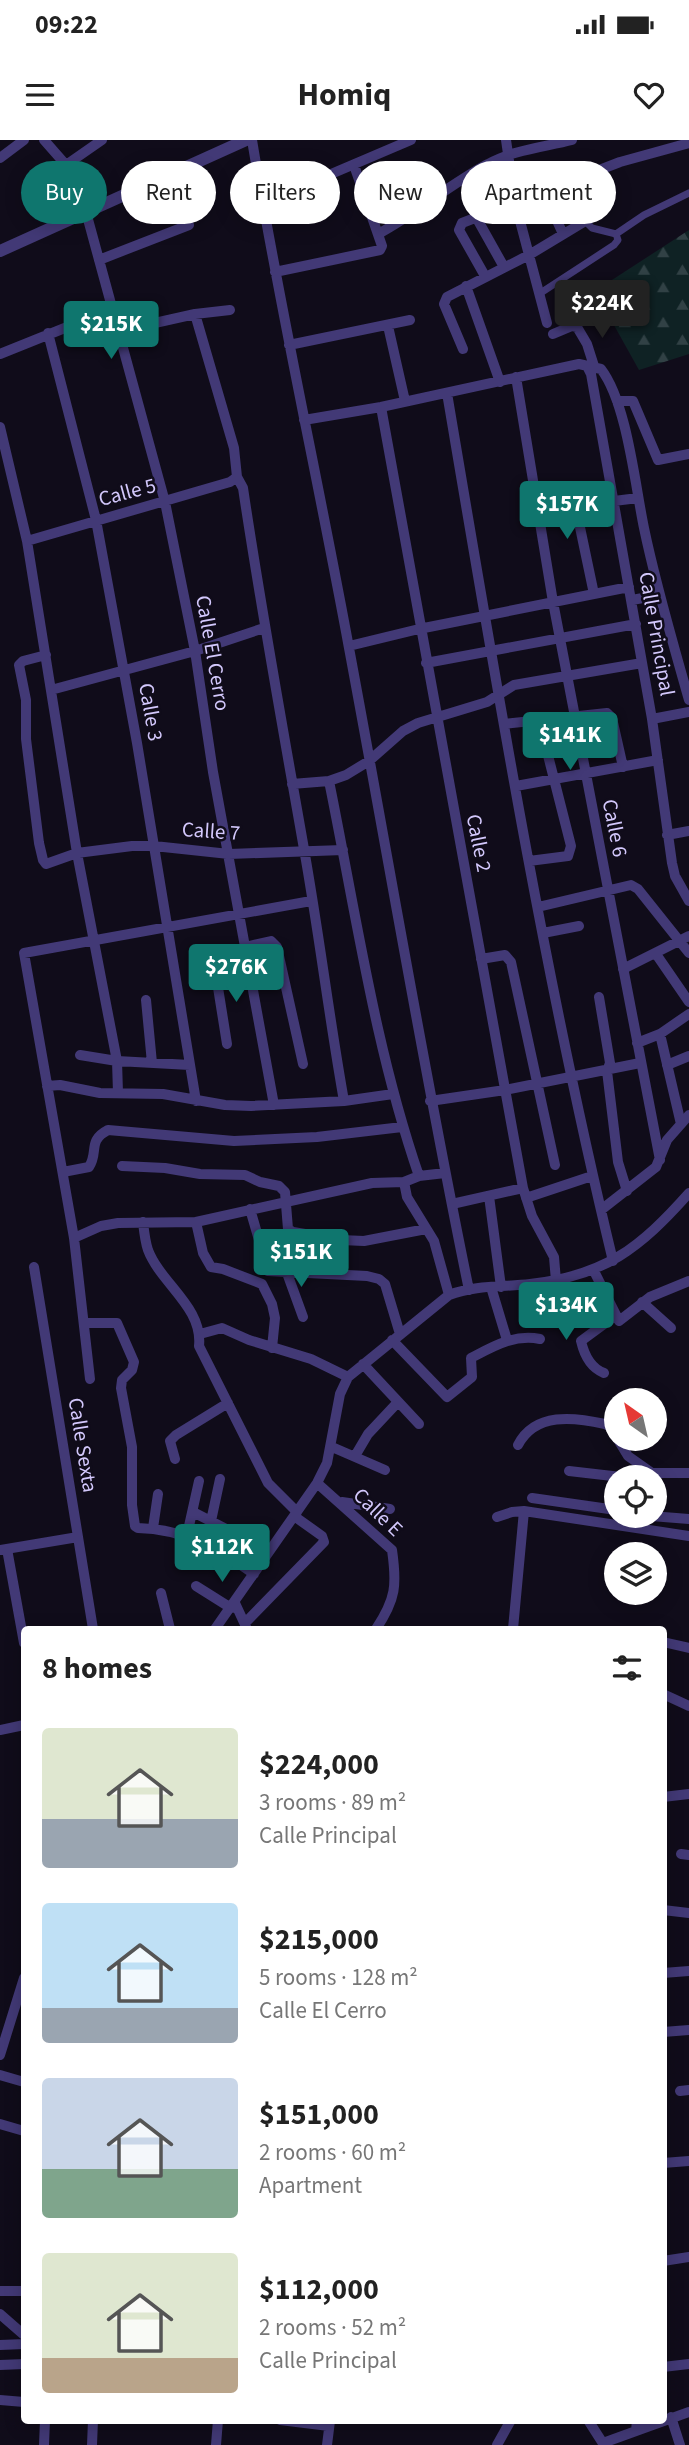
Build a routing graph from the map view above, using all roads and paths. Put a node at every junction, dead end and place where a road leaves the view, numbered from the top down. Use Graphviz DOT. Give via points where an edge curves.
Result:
graph roads {
  1 [pos="24,140"];
  2 [pos="44,140"];
  3 [pos="102,140"];
  4 [pos="246,140"];
  5 [pos="252,140"];
  6 [pos="411,140"];
  7 [pos="506,140"];
  8 [pos="572,140"];
  9 [pos="689,143"];
  10 [pos="508,156"];
  11 [pos="0,158"];
  12 [pos="62,161"];
  13 [pos="72,161"];
  14 [pos="255,161"];
  15 [pos="363,161"];
  16 [pos="509,161"];
  17 [pos="616,164"];
  18 [pos="354,165"];
  19 [pos="340,171"];
  20 [pos="689,193"];
  21 [pos="107,203"];
  22 [pos="60,224"];
  23 [pos="89,224"];
  24 [pos="266,224"];
  25 [pos="375,224"];
  26 [pos="462,224"];
  27 [pos="480,224"];
  28 [pos="521,224"];
  29 [pos="559,224"];
  30 [pos="581,224"];
  31 [pos="591,224"];
  32 [pos="189,225"];
  33 [pos="378,234"];
  34 [pos="564,234"];
  35 [pos="616,234"];
  36 [pos="0,251"];
  37 [pos="530,255"];
  38 [pos="99,260"];
  39 [pos="504,267"];
  40 [pos="275,272"];
  41 [pos="485,276"];
  42 [pos="466,286"];
  43 [pos="539,293"];
  44 [pos="112,309"];
  45 [pos="230,310"];
  46 [pos="195,314"];
  47 [pos="410,320"];
  48 [pos="547,323"];
  49 [pos="388,326"];
  50 [pos="119,331"];
  51 [pos="48,333"];
  52 [pos="554,334"];
  53 [pos="289,345"];
  54 [pos="463,349"];
  55 [pos="0,354"];
  56 [pos="591,367"];
  57 [pos="516,377"];
  58 [pos="500,382"];
  59 [pos="447,393"];
  60 [pos="405,401"];
  61 [pos="617,401"];
  62 [pos="381,407"];
  63 [pos="304,420"];
  64 [pos="0,427"];
  65 [pos="689,454"];
  66 [pos="237,477"];
  67 [pos="536,495"];
  68 [pos="638,498"];
  69 [pos="614,501"];
  70 [pos="165,502"];
  71 [pos="96,520"];
  72 [pos="26,541"];
  73 [pos="629,587"];
  74 [pos="594,594"];
  75 [pos="659,595"];
  76 [pos="632,600"];
  77 [pos="553,602"];
  78 [pos="485,616"];
  79 [pos="636,624"];
  80 [pos="264,628"];
  81 [pos="419,629"];
  82 [pos="560,638"];
  83 [pos="349,646"];
  84 [pos="195,651"];
  85 [pos="492,651"];
  86 [pos="46,655"];
  87 [pos="426,663"];
  88 [pos="642,663"];
  89 [pos="124,670"];
  90 [pos="567,675"];
  91 [pos="51,690"];
  92 [pos="499,692"];
  93 [pos="689,700"];
  94 [pos="689,712"];
  95 [pos="575,716"];
  96 [pos="436,718"];
  97 [pos="652,719"];
  98 [pos="538,720"];
  99 [pos="505,724"];
  100 [pos="658,760"];
  101 [pos="369,761"];
  102 [pos="623,767"];
  103 [pos="586,774"];
  104 [pos="553,779"];
  105 [pos="329,782"];
  106 [pos="292,784"];
  107 [pos="516,786"];
  108 [pos="689,831"];
  109 [pos="667,835"];
  110 [pos="154,846"];
  111 [pos="343,849"];
  112 [pos="305,852"];
  113 [pos="77,853"];
  114 [pos="229,854"];
  115 [pos="529,861"];
  116 [pos="608,891"];
  117 [pos="312,901"];
  118 [pos="689,901"];
  119 [pos="538,907"];
  120 [pos="238,913"];
  121 [pos="579,926"];
  122 [pos="167,927"];
  123 [pos="542,933"];
  124 [pos="95,939"];
  125 [pos="684,939"];
  126 [pos="245,947"];
  127 [pos="689,953"];
  128 [pos="656,954"];
  129 [pos="481,959"];
  130 [pos="248,967"];
  131 [pos="622,969"];
  132 [pos="599,997"];
  133 [pos="146,1000"];
  134 [pos="689,1002"];
  135 [pos="689,1014"];
  136 [pos="660,1034"];
  137 [pos="227,1044"];
  138 [pos="637,1044"];
  139 [pos="80,1055"];
  140 [pos="689,1056"];
  141 [pos="117,1062"];
  142 [pos="152,1063"];
  143 [pos="640,1063"];
  144 [pos="303,1064"];
  145 [pos="667,1065"];
  146 [pos="190,1066"];
  147 [pos="607,1071"];
  148 [pos="572,1076"];
  149 [pos="538,1083"];
  150 [pos="47,1086"];
  151 [pos="505,1090"];
  152 [pos="118,1093"];
  153 [pos="393,1094"];
  154 [pos="197,1101"];
  155 [pos="344,1101"];
  156 [pos="430,1101"];
  157 [pos="274,1105"];
  158 [pos="689,1115"];
  159 [pos="681,1124"];
  160 [pos="402,1127"];
  161 [pos="660,1160"];
  162 [pos="555,1165"];
  163 [pos="122,1166"];
  164 [pos="64,1172"];
  165 [pos="445,1173"];
  166 [pos="419,1176"];
  167 [pos="593,1176"];
  168 [pos="404,1182"];
  169 [pos="627,1191"];
  170 [pos="525,1193"];
  171 [pos="689,1193"];
  172 [pos="489,1196"];
  173 [pos="288,1202"];
  174 [pos="452,1204"];
  175 [pos="250,1209"];
  176 [pos="601,1210"];
  177 [pos="143,1222"];
  178 [pos="196,1222"];
  179 [pos="426,1229"];
  180 [pos="74,1238"];
  181 [pos="613,1261"];
  182 [pos="34,1267"];
  183 [pos="594,1270"];
  184 [pos="268,1271"];
  185 [pos="286,1273"];
  186 [pos="556,1281"];
  187 [pos="689,1281"];
  188 [pos="262,1284"];
  189 [pos="496,1287"];
  190 [pos="469,1290"];
  191 [pos="449,1295"];
  192 [pos="642,1302"];
  193 [pos="615,1316"];
  194 [pos="303,1317"];
  195 [pos="85,1324"];
  196 [pos="671,1328"];
  197 [pos="200,1334"];
  198 [pos="396,1337"];
  199 [pos="540,1339"];
  200 [pos="507,1340"];
  201 [pos="272,1348"];
  202 [pos="363,1364"];
  203 [pos="604,1374"];
  204 [pos="348,1377"];
  205 [pos="90,1379"];
  206 [pos="398,1402"];
  207 [pos="228,1403"];
  208 [pos="419,1424"];
  209 [pos="604,1424"];
  210 [pos="517,1445"];
  211 [pos="332,1447"];
  212 [pos="625,1451"];
  213 [pos="355,1457"];
  214 [pos="175,1460"];
  215 [pos="641,1465"];
  216 [pos="386,1470"];
  217 [pos="569,1471"];
  218 [pos="667,1473"];
  219 [pos="689,1473"];
  220 [pos="604,1475"];
  221 [pos="220,1479"];
  222 [pos="199,1481"];
  223 [pos="317,1483"];
  224 [pos="158,1494"];
  225 [pos="532,1498"];
  226 [pos="340,1501"];
  227 [pos="604,1508"];
  228 [pos="390,1509"];
  229 [pos="524,1511"];
  230 [pos="193,1512"];
  231 [pos="295,1514"];
  232 [pos="497,1517"];
  233 [pos="667,1517"];
  234 [pos="689,1519"];
  235 [pos="211,1521"];
  236 [pos="153,1528"];
  237 [pos="230,1531"];
  238 [pos="187,1535"];
  239 [pos="689,1536"];
  240 [pos="78,1537"];
  241 [pos="4,1549"];
  242 [pos="254,1574"];
  243 [pos="196,1586"];
  244 [pos="161,1593"];
  245 [pos="233,1605"];
  246 [pos="93,1626"];
  247 [pos="169,1626"];
  248 [pos="217,1626"];
  249 [pos="246,1626"];
  250 [pos="378,1626"];
  251 [pos="513,1626"];
  252 [pos="21,1629"];
  253 [pos="667,1643"];
  254 [pos="689,1648"];
  255 [pos="667,1696"];
  256 [pos="689,1706"];
  257 [pos="21,1726"];
  258 [pos="0,1730"];
  259 [pos="689,1794"];
  260 [pos="667,1797"];
  261 [pos="667,1910"];
  262 [pos="689,1913"];
  263 [pos="689,1971"];
  264 [pos="667,1973"];
  265 [pos="21,1988"];
  266 [pos="689,2031"];
  267 [pos="667,2032"];
  268 [pos="0,2055"];
  269 [pos="0,2075"];
  270 [pos="21,2081"];
  271 [pos="0,2124"];
  272 [pos="21,2130"];
  273 [pos="689,2161"];
  274 [pos="667,2163"];
  275 [pos="689,2258"];
  276 [pos="667,2261"];
  277 [pos="0,2291"];
  278 [pos="21,2291"];
  279 [pos="0,2314"];
  280 [pos="21,2332"];
  281 [pos="21,2344"];
  282 [pos="0,2345"];
  283 [pos="21,2364"];
  284 [pos="689,2364"];
  285 [pos="0,2365"];
  286 [pos="667,2367"];
  287 [pos="0,2400"];
  288 [pos="21,2402"];
  289 [pos="689,2412"];
  290 [pos="671,2417"];
  291 [pos="667,2418"];
  292 [pos="45,2424"];
  293 [pos="93,2424"];
  294 [pos="218,2424"];
  295 [pos="330,2424"];
  296 [pos="509,2424"];
  297 [pos="590,2424"];
  298 [pos="636,2425"];
  299 [pos="603,2444"];
  300 [pos="44,2445"];
  301 [pos="92,2445"];
  302 [pos="216,2445"];
  303 [pos="327,2445"];
  304 [pos="497,2445"];
  305 [pos="680,2445"];
  1 -- 11 [label="street"];
  2 -- 12 [label="street, Calle El Cerro"];
  3 -- 13 [label="street"];
  4 -- 21 [label="street"];
  5 -- 14 [label="street"];
  6 -- 15 [label="street"];
  7 -- 10 [label="street"];
  8 -- 10 [label="street"];
  9 -- 17 [label="street"];
  10 -- 16 [label="street"];
  10 -- 33 [label="street" via="489,163"];
  18 -- 19 [label="street"];
  20 -- 35 [label="street"];
  22 -- 36 [label="street"];
  23 -- 38 [label="street, Calle El Cerro"];
  24 -- 40 [label="street"];
  25 -- 33 [label="street"];
  26 -- 41 [label="street" via="459,229"];
  27 -- 39 [label="street"];
  28 -- 37 [label="street"];
  29 -- 34 [label="street"];
  30 -- 34 [label="street"];
  31 -- 35 [label="street"];
  32 -- 38 [label="street"];
  33 -- 40 [label="street" via="382,246 374,252"];
  34 -- 37 [label="street"];
  35 -- 43 [label="street" via="614,246"];
  37 -- 39 [label="street"];
  37 -- 43 [label="street"];
  38 -- 44 [label="street, Calle El Cerro"];
  39 -- 41 [label="street"];
  40 -- 53 [label="street"];
  41 -- 42 [label="street"];
  42 -- 54 [label="street" via="447,297 444,304"];
  42 -- 58 [label="street"];
  43 -- 48 [label="street"];
  44 -- 50 [label="street, Calle El Cerro"];
  44 -- 51 [label="street"];
  45 -- 46 [label="street"];
  46 -- 50 [label="street"];
  46 -- 66 [label="street" via="234,448"];
  47 -- 49 [label="street"];
  49 -- 53 [label="street"];
  49 -- 60 [label="street"];
  50 -- 70 [label="street, Calle El Cerro"];
  51 -- 55 [label="street"];
  51 -- 71 [label="street, Calle 3"];
  52 -- 56 [label="street" via="577,327 587,344"];
  53 -- 63 [label="street"];
  56 -- 57 [label="street" via="579,364"];
  56 -- 61 [label="street" via="607,376"];
  56 -- 69 [label="street, Calle Principal"];
  57 -- 58 [label="street"];
  57 -- 67 [label="street, Calle 6"];
  58 -- 59 [label="street"];
  59 -- 60 [label="street"];
  59 -- 78 [label="street"];
  60 -- 62 [label="street"];
  61 -- 65 [label="street" via="633,401 658,460"];
  61 -- 68 [label="street"];
  62 -- 63 [label="street"];
  62 -- 81 [label="street, Calle 2"];
  63 -- 83 [label="street"];
  64 -- 72 [label="street"];
  66 -- 70 [label="street, Calle 5"];
  66 -- 80 [label="street" via="243,488"];
  67 -- 74 [label="street" via="566,490 573,494"];
  67 -- 77 [label="street, Calle 6"];
  68 -- 69 [label="street"];
  68 -- 75 [label="street"];
  69 -- 73 [label="street, Calle Principal"];
  70 -- 71 [label="street, Calle 5"];
  70 -- 84 [label="street, Calle El Cerro"];
  71 -- 72 [label="street, Calle 5"];
  71 -- 89 [label="street, Calle 3"];
  72 -- 86 [label="street"];
  73 -- 74 [label="street"];
  73 -- 76 [label="street, Calle Principal"];
  74 -- 77 [label="street"];
  75 -- 76 [label="street"];
  75 -- 93 [label="street"];
  76 -- 79 [label="street, Calle Principal"];
  77 -- 78 [label="street"];
  77 -- 82 [label="street, Calle 6"];
  78 -- 81 [label="street"];
  78 -- 85 [label="street"];
  79 -- 82 [label="street"];
  79 -- 88 [label="street, Calle Principal"];
  80 -- 84 [label="street"];
  80 -- 106 [label="street"];
  81 -- 83 [label="street"];
  81 -- 87 [label="street, Calle 2"];
  82 -- 85 [label="street"];
  82 -- 90 [label="street, Calle 6"];
  83 -- 101 [label="street"];
  84 -- 89 [label="street"];
  84 -- 114 [label="street, Calle El Cerro"];
  85 -- 87 [label="street"];
  85 -- 92 [label="street"];
  86 -- 91 [label="street"];
  86 -- 113 [label="street, Calle 7" via="19,665 39,843 46,864"];
  87 -- 96 [label="street, Calle 2"];
  88 -- 90 [label="street"];
  88 -- 97 [label="street, Calle Principal"];
  89 -- 91 [label="street"];
  89 -- 110 [label="street, Calle 3"];
  90 -- 92 [label="street"];
  90 -- 95 [label="street, Calle 6"];
  91 -- 113 [label="street"];
  92 -- 96 [label="street" via="487,702"];
  92 -- 99 [label="street"];
  94 -- 97 [label="street"];
  95 -- 98 [label="street"];
  95 -- 102 [label="street" via="610,715"];
  95 -- 103 [label="street, Calle 6"];
  96 -- 101 [label="street" via="403,731"];
  96 -- 129 [label="street, Calle 2"];
  97 -- 100 [label="street, Calle Principal"];
  98 -- 99 [label="street"];
  98 -- 104 [label="street"];
  99 -- 107 [label="street"];
  100 -- 102 [label="street"];
  100 -- 109 [label="street, Calle Principal"];
  101 -- 105 [label="street"];
  101 -- 156 [label="street"];
  102 -- 103 [label="street"];
  103 -- 104 [label="street"];
  103 -- 116 [label="street, Calle 6"];
  104 -- 107 [label="street"];
  104 -- 115 [label="street" via="570,853"];
  105 -- 106 [label="street"];
  105 -- 111 [label="street"];
  106 -- 112 [label="street"];
  107 -- 115 [label="street"];
  108 -- 109 [label="street"];
  109 -- 118 [label="street, Calle Principal" via="675,876"];
  110 -- 113 [label="street, Calle 7"];
  110 -- 114 [label="street, Calle 7"];
  110 -- 122 [label="street, Calle 3"];
  111 -- 112 [label="street, Calle 7"];
  111 -- 153 [label="street"];
  112 -- 114 [label="street, Calle 7"];
  112 -- 117 [label="street"];
  113 -- 124 [label="street"];
  114 -- 120 [label="street, Calle El Cerro"];
  115 -- 119 [label="street"];
  116 -- 119 [label="street"];
  116 -- 125 [label="street" via="635,886"];
  116 -- 131 [label="street, Calle 6"];
  117 -- 120 [label="street"];
  117 -- 155 [label="street"];
  119 -- 123 [label="street"];
  120 -- 122 [label="street"];
  120 -- 126 [label="street, Calle El Cerro"];
  121 -- 123 [label="street"];
  122 -- 124 [label="street"];
  122 -- 146 [label="street, Calle 3"];
  123 -- 148 [label="street"];
  124 -- 141 [label="street"];
  124 -- 150 [label="street" via="23,953"];
  125 -- 127 [label="street"];
  125 -- 128 [label="street"];
  126 -- 130 [label="street, Calle El Cerro"];
  126 -- 144 [label="street" via="271,941 277,947"];
  128 -- 131 [label="street"];
  128 -- 134 [label="street"];
  129 -- 149 [label="street" via="505,955 511,962"];
  129 -- 151 [label="street, Calle 2"];
  130 -- 137 [label="street" via="216,975"];
  130 -- 157 [label="street, Calle El Cerro"];
  131 -- 138 [label="street, Calle 6"];
  132 -- 147 [label="street" via="610,1063"];
  133 -- 142 [label="street"];
  135 -- 136 [label="street"];
  136 -- 138 [label="street"];
  136 -- 145 [label="street"];
  138 -- 143 [label="street, Calle 6"];
  139 -- 141 [label="street"];
  140 -- 145 [label="street"];
  141 -- 142 [label="street"];
  141 -- 152 [label="street"];
  142 -- 146 [label="street"];
  143 -- 147 [label="street"];
  143 -- 161 [label="street, Calle 6"];
  145 -- 159 [label="street"];
  146 -- 154 [label="street, Calle 3"];
  147 -- 148 [label="street"];
  147 -- 169 [label="street" via="618,1162"];
  148 -- 149 [label="street"];
  148 -- 167 [label="street"];
  149 -- 151 [label="street"];
  149 -- 162 [label="street"];
  150 -- 152 [label="street"];
  150 -- 164 [label="street"];
  151 -- 156 [label="street"];
  151 -- 170 [label="street, Calle 2"];
  152 -- 154 [label="street" via="163,1094"];
  153 -- 155 [label="street"];
  153 -- 160 [label="street"];
  154 -- 157 [label="street"];
  155 -- 157 [label="street"];
  156 -- 165 [label="street"];
  158 -- 159 [label="street"];
  159 -- 161 [label="street" via="667,1140"];
  160 -- 164 [label="street" via="234,1141 108,1130 95,1141 89,1167"];
  160 -- 166 [label="street"];
  161 -- 169 [label="street"];
  163 -- 173 [label="street" via="245,1175 279,1186"];
  164 -- 180 [label="street"];
  165 -- 166 [label="street"];
  165 -- 174 [label="street"];
  166 -- 168 [label="street"];
  167 -- 170 [label="street"];
  167 -- 176 [label="street"];
  168 -- 173 [label="street" via="372,1183"];
  168 -- 179 [label="street" via="407,1197"];
  169 -- 176 [label="street"];
  170 -- 172 [label="street"];
  170 -- 186 [label="street, Calle 2" via="554,1256"];
  171 -- 181 [label="street" via="648,1237"];
  172 -- 174 [label="street"];
  172 -- 189 [label="street"];
  173 -- 175 [label="street"];
  173 -- 179 [label="street" via="288,1229 293,1232 364,1241"];
  174 -- 190 [label="street"];
  175 -- 178 [label="street"];
  175 -- 184 [label="street"];
  176 -- 181 [label="street"];
  177 -- 178 [label="street"];
  177 -- 180 [label="street" via="101,1226"];
  177 -- 197 [label="street" via="148,1252 194,1317"];
  178 -- 188 [label="street" via="211,1267"];
  179 -- 191 [label="street"];
  180 -- 195 [label="street"];
  181 -- 183 [label="street"];
  182 -- 240 [label="street, Calle Sexta"];
  183 -- 186 [label="street"];
  183 -- 193 [label="street"];
  184 -- 185 [label="street"];
  184 -- 188 [label="street"];
  185 -- 194 [label="street"];
  185 -- 198 [label="street" via="379,1279 385,1284"];
  186 -- 189 [label="street"];
  187 -- 192 [label="street"];
  188 -- 201 [label="street" via="275,1318"];
  189 -- 190 [label="street"];
  189 -- 200 [label="street"];
  190 -- 191 [label="street"];
  191 -- 198 [label="street"];
  192 -- 193 [label="street" via="622,1320"];
  192 -- 196 [label="street"];
  193 -- 203 [label="street" via="581,1341 591,1363"];
  195 -- 205 [label="street"];
  195 -- 236 [label="street" via="117,1323 134,1362 121,1388 132,1447 132,1505 136,1528"];
  197 -- 201 [label="street" via="222,1328"];
  197 -- 207 [label="street" via="199,1346"];
  198 -- 200 [label="street" via="449,1397 472,1377 471,1358"];
  198 -- 202 [label="street"];
  199 -- 200 [label="street"];
  201 -- 204 [label="street" via="311,1359"];
  202 -- 204 [label="street"];
  202 -- 206 [label="street"];
  204 -- 211 [label="street" via="340,1394"];
  206 -- 208 [label="street"];
  206 -- 213 [label="street" via="368,1434"];
  207 -- 214 [label="street" via="170,1441"];
  207 -- 231 [label="street" via="268,1483"];
  209 -- 210 [label="street" via="566,1418 539,1423 523,1434"];
  211 -- 213 [label="street"];
  211 -- 223 [label="street"];
  212 -- 215 [label="street"];
  213 -- 216 [label="street"];
  217 -- 220 [label="street"];
  218 -- 219 [label="street"];
  221 -- 235 [label="street"];
  222 -- 230 [label="street"];
  223 -- 226 [label="street, Calle E"];
  223 -- 231 [label="street"];
  224 -- 236 [label="street"];
  225 -- 227 [label="street"];
  226 -- 228 [label="street"];
  226 -- 250 [label="street, Calle E" via="392,1550 396,1577 392,1601"];
  229 -- 232 [label="street"];
  229 -- 239 [label="street"];
  229 -- 251 [label="street"];
  230 -- 235 [label="street"];
  230 -- 238 [label="street"];
  231 -- 242 [label="street"];
  231 -- 249 [label="street" via="323,1536 324,1542"];
  233 -- 234 [label="street"];
  235 -- 237 [label="street"];
  236 -- 238 [label="street"];
  238 -- 242 [label="street"];
  240 -- 241 [label="street"];
  240 -- 246 [label="street, Calle Sexta"];
  241 -- 252 [label="street"];
  242 -- 245 [label="street"];
  243 -- 245 [label="street"];
  244 -- 247 [label="street"];
  245 -- 248 [label="street"];
  245 -- 249 [label="street"];
  253 -- 254 [label="street"];
  255 -- 256 [label="street"];
  257 -- 258 [label="street"];
  259 -- 260 [label="street"];
  261 -- 262 [label="street"];
  263 -- 264 [label="street"];
  265 -- 268 [label="street"];
  266 -- 267 [label="street"];
  269 -- 270 [label="street"];
  271 -- 272 [label="street"];
  273 -- 274 [label="street"];
  275 -- 276 [label="street"];
  277 -- 278 [label="street"];
  279 -- 280 [label="street"];
  281 -- 282 [label="street"];
  283 -- 285 [label="street"];
  284 -- 286 [label="street"];
  287 -- 288 [label="street"];
  289 -- 290 [label="street"];
  290 -- 291 [label="street"];
  290 -- 305 [label="street"];
  292 -- 300 [label="street"];
  293 -- 301 [label="street"];
  294 -- 302 [label="street"];
  295 -- 303 [label="street"];
  296 -- 304 [label="street"];
  297 -- 299 [label="street"];
  298 -- 299 [label="street"];
}
